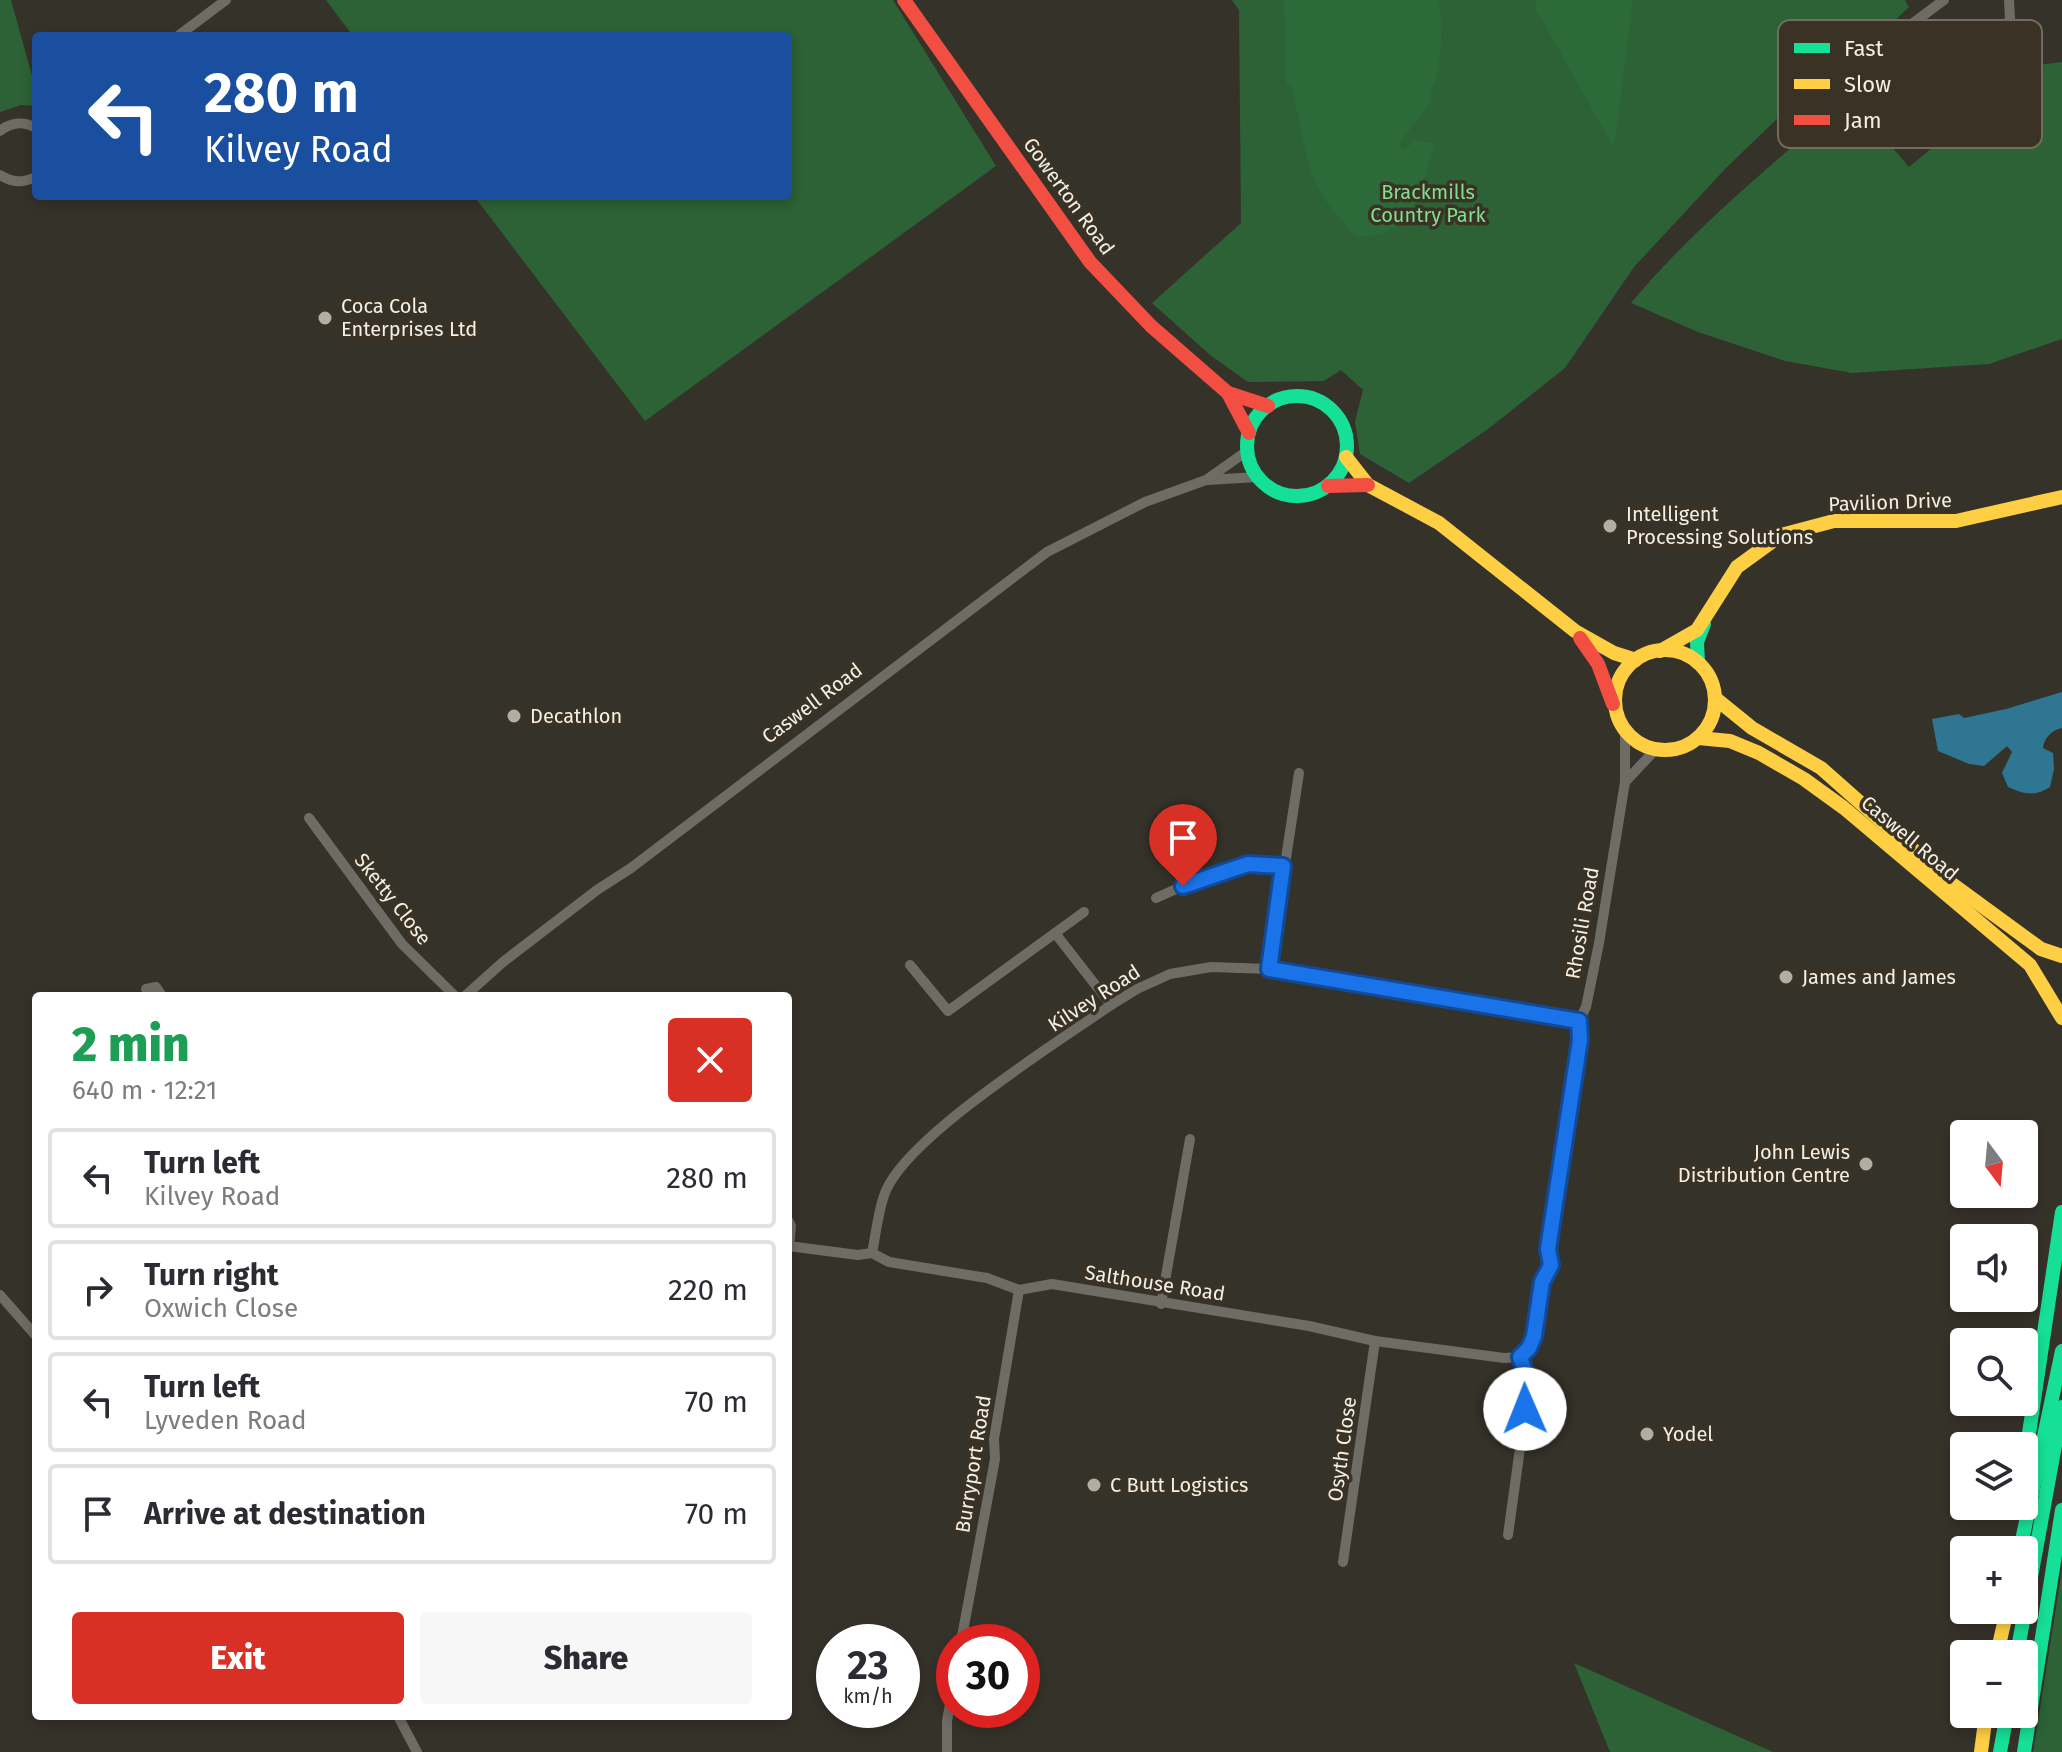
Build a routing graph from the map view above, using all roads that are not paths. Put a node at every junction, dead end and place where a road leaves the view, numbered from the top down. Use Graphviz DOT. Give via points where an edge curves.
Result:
graph roads {
  1 [pos="226,0"];
  2 [pos="904,0"];
  3 [pos="1944,0"];
  4 [pos="2009,0"];
  5 [pos="1917,20"];
  6 [pos="2009,20"];
  7 [pos="183,32"];
  8 [pos="32,127"];
  9 [pos="0,131"];
  10 [pos="0,175"];
  11 [pos="32,179"];
  12 [pos="1228,393"];
  13 [pos="1268,406"];
  14 [pos="1249,433"];
  15 [pos="1247,451"];
  16 [pos="1346,457"];
  17 [pos="1257,477"];
  18 [pos="1206,480"];
  19 [pos="1368,485"];
  20 [pos="1328,486"];
  21 [pos="2062,497"];
  22 [pos="1707,615"];
  23 [pos="1575,631"];
  24 [pos="1660,651"];
  25 [pos="1636,660"];
  26 [pos="1698,663"];
  27 [pos="1715,698"];
  28 [pos="1616,711"];
  29 [pos="1625,731"];
  30 [pos="1698,738"];
  31 [pos="1656,749"];
  32 [pos="1299,773"];
  33 [pos="1625,782"];
  34 [pos="309,818"];
  35 [pos="1283,866"];
  36 [pos="1156,898"];
  37 [pos="1084,912"];
  38 [pos="1055,933"];
  39 [pos="2062,956"];
  40 [pos="910,965"];
  41 [pos="1269,969"];
  42 [pos="146,989"];
  43 [pos="159,992"];
  44 [pos="451,992"];
  45 [pos="469,992"];
  46 [pos="1111,1005"];
  47 [pos="2062,1018"];
  48 [pos="1579,1021"];
  49 [pos="1190,1139"];
  50 [pos="2062,1212"];
  51 [pos="792,1246"];
  52 [pos="872,1253"];
  53 [pos="1019,1290"];
  54 [pos="0,1295"];
  55 [pos="1161,1304"];
  56 [pos="32,1331"];
  57 [pos="1375,1341"];
  58 [pos="2062,1351"];
  59 [pos="1520,1357"];
  60 [pos="2062,1407"];
  61 [pos="2029,1432"];
  62 [pos="2062,1510"];
  63 [pos="1508,1535"];
  64 [pos="2023,1536"];
  65 [pos="1343,1562"];
  66 [pos="964,1624"];
  67 [pos="2020,1640"];
  68 [pos="400,1720"];
  69 [pos="947,1728"];
  70 [pos="1984,1728"];
  71 [pos="2004,1728"];
  72 [pos="417,1752"];
  73 [pos="947,1752"];
  74 [pos="1981,1752"];
  75 [pos="2000,1752"];
  76 [pos="2024,1752"];
  1 -- 7 [label="street"];
  2 -- 12 [label="main road, Gowerton Road" via="1090,262 1151,326"];
  3 -- 5 [label="street"];
  4 -- 6 [label="street"];
  8 -- 9 [label="street" via="20,123"];
  10 -- 11 [label="street" via="13,181"];
  12 -- 13 [label="main road, Gowerton Road"];
  12 -- 14 [label="main road, Gowerton Road"];
  13 -- 14 [label="main road"];
  13 -- 16 [label="main road" via="1300,396 1327,406 1343,427"];
  14 -- 15 [label="main road"];
  15 -- 17 [label="main road"];
  15 -- 18 [label="street, Caswell Road"];
  16 -- 19 [label="main road"];
  16 -- 20 [label="main road"];
  17 -- 18 [label="street, Caswell Road"];
  17 -- 20 [label="main road" via="1283,495 1314,494"];
  18 -- 45 [label="street, Caswell Road" via="1145,502 1047,552"];
  19 -- 20 [label="main road"];
  19 -- 23 [label="main road" via="1439,523"];
  21 -- 22 [label="main road, Pavilion Drive" via="1956,521 1834,521 1804,527 1764,545 1737,567"];
  22 -- 24 [label="main road, Pavilion Drive" via="1697,630"];
  22 -- 26 [label="main road, Pavilion Drive" via="1697,642"];
  23 -- 25 [label="main road"];
  23 -- 28 [label="main road" via="1598,664"];
  24 -- 25 [label="main road"];
  24 -- 26 [label="main road"];
  25 -- 28 [label="main road" via="1618,682"];
  26 -- 27 [label="main road"];
  27 -- 30 [label="main road" via="1713,713"];
  27 -- 39 [label="main road, Caswell Road" via="1752,728 1821,768 1952,884 2041,949"];
  28 -- 29 [label="main road"];
  29 -- 31 [label="main road"];
  29 -- 33 [label="street, Rhosili Road"];
  30 -- 31 [label="main road" via="1671,750"];
  30 -- 47 [label="main road, Caswell Road" via="1730,741 1759,753 1844,808 2030,965"];
  31 -- 33 [label="street"];
  32 -- 35 [label="street"];
  33 -- 48 [label="street, Rhosili Road" via="1599,943"];
  34 -- 44 [label="street, Sketty Close" via="402,944"];
  35 -- 36 [label="street" via="1248,864"];
  35 -- 41 [label="street"];
  37 -- 38 [label="street"];
  38 -- 40 [label="street" via="948,1011"];
  38 -- 46 [label="street"];
  41 -- 46 [label="street, Kilvey Road" via="1191,969 1153,981"];
  41 -- 48 [label="street, Kilvey Road"];
  42 -- 43 [label="street" via="156,987"];
  46 -- 52 [label="street, Kilvey Road" via="922,1145 885,1193"];
  48 -- 59 [label="street, Rhosili Road" via="1548,1249 1551,1265 1542,1282 1534,1336"];
  49 -- 55 [label="street"];
  50 -- 61 [label="main road"];
  51 -- 52 [label="street, Salthouse Road"];
  52 -- 53 [label="street, Salthouse Road" via="889,1262 987,1278"];
  53 -- 55 [label="street, Salthouse Road" via="1052,1284"];
  53 -- 66 [label="street, Burryport Road"];
  54 -- 56 [label="street"];
  55 -- 57 [label="street, Salthouse Road"];
  57 -- 59 [label="street, Salthouse Road"];
  57 -- 65 [label="street, Osyth Close"];
  58 -- 64 [label="main road"];
  59 -- 63 [label="street" via="1529,1383"];
  60 -- 67 [label="main road"];
  62 -- 76 [label="main road"];
  68 -- 72 [label="street"];
  69 -- 73 [label="street"];
  70 -- 74 [label="main road"];
  71 -- 75 [label="main road"];
}
